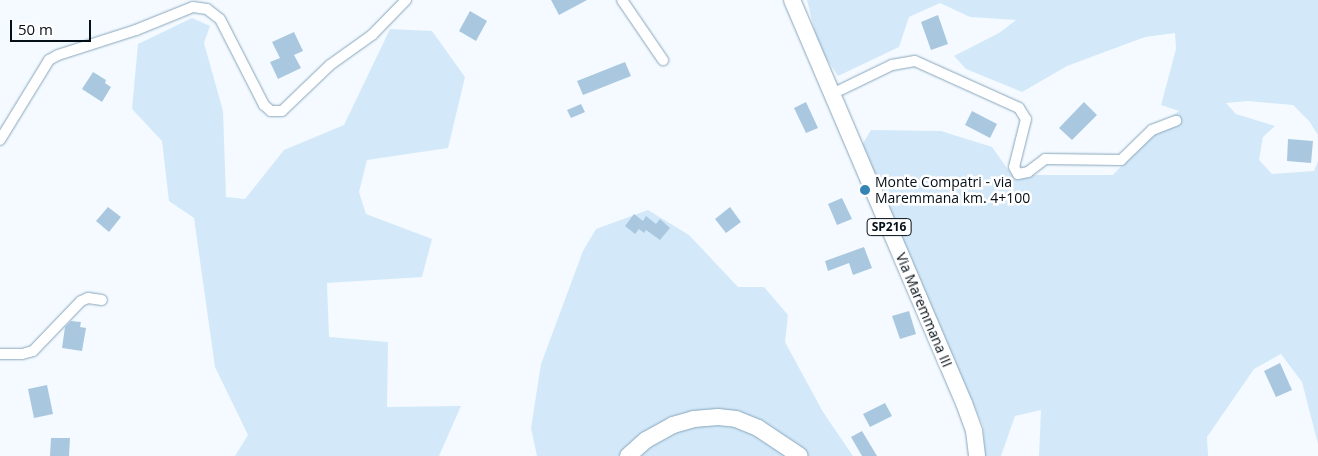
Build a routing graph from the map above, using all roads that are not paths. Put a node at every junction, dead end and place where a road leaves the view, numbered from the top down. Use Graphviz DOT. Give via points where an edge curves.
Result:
graph roads {
  1 [pos="406,0"];
  2 [pos="622,0"];
  3 [pos="792,0"];
  4 [pos="663,60"];
  5 [pos="832,94"];
  6 [pos="1176,121"];
  7 [pos="0,140"];
  8 [pos="102,300"];
  9 [pos="0,354"];
  10 [pos="628,456"];
  11 [pos="800,456"];
  12 [pos="977,456"];
  1 -- 7 [label="street" via="372,34 330,65 282,111 271,111 264,105 220,19 207,9 193,7 49,60"];
  2 -- 4 [label="street"];
  3 -- 5 [label="main road, Via Maremmana III / SP216"];
  5 -- 6 [label="street" via="892,65 915,61 1018,108 1026,119 1014,167 1018,174 1028,172 1045,159 1121,160 1152,130"];
  5 -- 12 [label="main road, Via Maremmana III / SP216" via="964,403 974,431"];
  8 -- 9 [label="street" via="88,298 81,301 33,351"];
  10 -- 11 [label="main road" via="646,440 673,425 718,417 736,419 758,428"];
}
